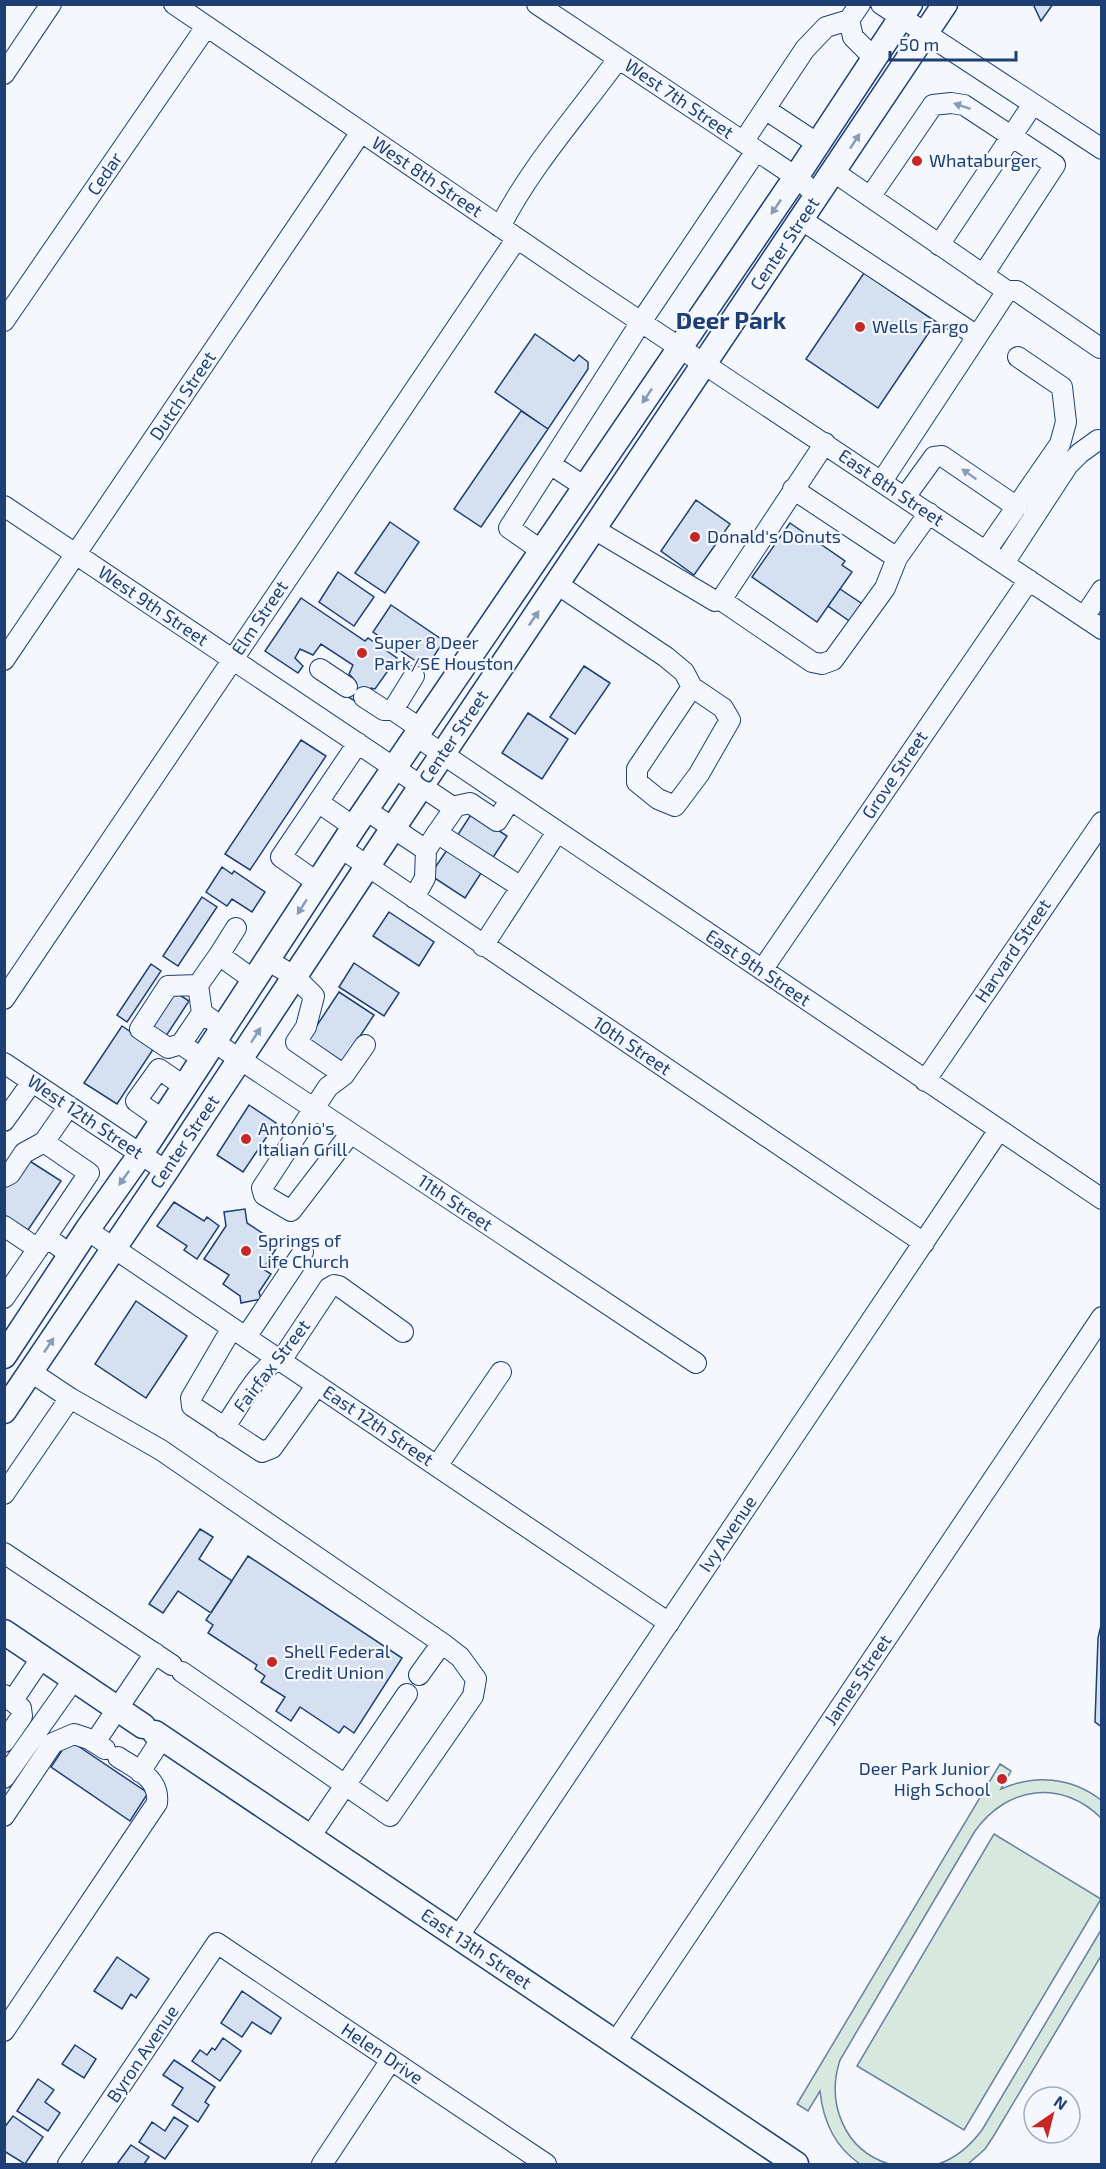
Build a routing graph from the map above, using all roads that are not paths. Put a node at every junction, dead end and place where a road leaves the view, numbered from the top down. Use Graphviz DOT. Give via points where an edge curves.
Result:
graph roads {
  1 [pos="51,4"];
  2 [pos="174,4"];
  3 [pos="537,4"];
  4 [pos="881,4"];
  5 [pos="945,4"];
  6 [pos="905,11"];
  7 [pos="855,12"];
  8 [pos="206,27"];
  9 [pos="926,34"];
  10 [pos="874,58"];
  11 [pos="618,59"];
  12 [pos="4,74"];
  13 [pos="1033,104"];
  14 [pos="765,109"];
  15 [pos="361,132"];
  16 [pos="1011,136"];
  17 [pos="818,144"];
  18 [pos="749,146"];
  19 [pos="1101,149"];
  20 [pos="834,172"];
  21 [pos="796,177"];
  22 [pos="818,196"];
  23 [pos="870,197"];
  24 [pos="802,220"];
  25 [pos="500,227"];
  26 [pos="516,238"];
  27 [pos="939,245"];
  28 [pos="982,274"];
  29 [pos="1007,291"];
  30 [pos="4,321"];
  31 [pos="641,321"];
  32 [pos="977,336"];
  33 [pos="680,348"];
  34 [pos="1100,348"];
  35 [pos="1018,357"];
  36 [pos="704,363"];
  37 [pos="1101,441"];
  38 [pos="825,443"];
  39 [pos="550,464"];
  40 [pos="882,481"];
  41 [pos="585,487"];
  42 [pos="793,489"];
  43 [pos="905,497"];
  44 [pos="4,506"];
  45 [pos="1017,507"];
  46 [pos="929,513"];
  47 [pos="594,529"];
  48 [pos="542,551"];
  49 [pos="986,551"];
  50 [pos="75,554"];
  51 [pos="897,558"];
  52 [pos="1004,563"];
  53 [pos="1029,580"];
  54 [pos="558,584"];
  55 [pos="1101,590"];
  56 [pos="721,600"];
  57 [pos="1084,617"];
  58 [pos="1101,628"];
  59 [pos="232,659"];
  60 [pos="4,660"];
  61 [pos="320,669"];
  62 [pos="414,676"];
  63 [pos="347,687"];
  64 [pos="692,687"];
  65 [pos="364,697"];
  66 [pos="393,710"];
  67 [pos="418,732"];
  68 [pos="358,743"];
  69 [pos="443,754"];
  70 [pos="394,768"];
  71 [pos="421,786"];
  72 [pos="510,800"];
  73 [pos="318,802"];
  74 [pos="454,808"];
  75 [pos="360,819"];
  76 [pos="1101,822"];
  77 [pos="392,828"];
  78 [pos="557,832"];
  79 [pos="437,833"];
  80 [pos="341,848"];
  81 [pos="426,850"];
  82 [pos="367,867"];
  83 [pos="318,883"];
  84 [pos="522,887"];
  85 [pos="414,898"];
  86 [pos="236,928"];
  87 [pos="483,946"];
  88 [pos="219,955"];
  89 [pos="267,960"];
  90 [pos="762,970"];
  91 [pos="294,976"];
  92 [pos="254,981"];
  93 [pos="198,985"];
  94 [pos="4,999"];
  95 [pos="202,1013"];
  96 [pos="214,1043"];
  97 [pos="181,1044"];
  98 [pos="365,1045"];
  99 [pos="240,1060"];
  100 [pos="4,1063"];
  101 [pos="344,1075"];
  102 [pos="925,1081"];
  103 [pos="32,1082"];
  104 [pos="185,1087"];
  105 [pos="69,1106"];
  106 [pos="313,1109"];
  107 [pos="4,1120"];
  108 [pos="163,1120"];
  109 [pos="999,1130"];
  110 [pos="350,1134"];
  111 [pos="44,1142"];
  112 [pos="140,1155"];
  113 [pos="166,1171"];
  114 [pos="4,1177"];
  115 [pos="1099,1192"];
  116 [pos="4,1226"];
  117 [pos="87,1230"];
  118 [pos="924,1243"];
  119 [pos="39,1247"];
  120 [pos="114,1248"];
  121 [pos="303,1252"];
  122 [pos="65,1264"];
  123 [pos="6,1296"];
  124 [pos="33,1312"];
  125 [pos="1101,1317"];
  126 [pos="403,1332"];
  127 [pos="239,1333"];
  128 [pos="6,1349"];
  129 [pos="277,1358"];
  130 [pos="696,1363"];
  131 [pos="31,1372"];
  132 [pos="501,1372"];
  133 [pos="317,1385"];
  134 [pos="70,1398"];
  135 [pos="4,1411"];
  136 [pos="224,1428"];
  137 [pos="437,1466"];
  138 [pos="4,1494"];
  139 [pos="4,1553"];
  140 [pos="669,1623"];
  141 [pos="4,1632"];
  142 [pos="442,1643"];
  143 [pos="155,1653"];
  144 [pos="42,1657"];
  145 [pos="419,1675"];
  146 [pos="74,1679"];
  147 [pos="407,1694"];
  148 [pos="9,1697"];
  149 [pos="118,1708"];
  150 [pos="153,1732"];
  151 [pos="4,1742"];
  152 [pos="106,1749"];
  153 [pos="140,1772"];
  154 [pos="4,1778"];
  155 [pos="345,1785"];
  156 [pos="4,1816"];
  157 [pos="310,1837"];
  158 [pos="458,1937"];
  159 [pos="218,1943"];
  160 [pos="4,2031"];
  161 [pos="615,2043"];
  162 [pos="391,2060"];
  163 [pos="68,2164"];
  164 [pos="322,2164"];
  165 [pos="546,2164"];
  166 [pos="796,2164"];
  1 -- 12 [label="street"];
  2 -- 8 [label="street, West 8th Street"];
  3 -- 11 [label="street, West 7th Street"];
  4 -- 6 [label="street"];
  5 -- 9 [label="main road, Center Street"];
  6 -- 9 [label="street"];
  6 -- 10 [label="main road, Center Street"];
  7 -- 10 [label="street" via="853,37"];
  7 -- 14 [label="street" via="826,27 805,49"];
  8 -- 15 [label="street, West 8th Street"];
  8 -- 30 [label="street, Cedar"];
  9 -- 13 [label="street"];
  20 -- 9 [label="main road, Center Street, one-way"];
  10 -- 17 [label="main road, Center Street"];
  11 -- 18 [label="street, West 7th Street"];
  11 -- 25 [label="street" via="508,210"];
  13 -- 16 [label="street"];
  13 -- 19 [label="street"];
  14 -- 17 [label="street"];
  14 -- 18 [label="street"];
  15 -- 25 [label="street, West 8th Street"];
  15 -- 50 [label="street, Dutch Street"];
  16 -- 23 [label="street, one-way" via="964,105 933,105"];
  16 -- 27 [label="street"];
  16 -- 28 [label="street" via="1055,165"];
  17 -- 21 [label="main road, Center Street"];
  18 -- 21 [label="street, West 7th Street"];
  18 -- 31 [label="street"];
  20 -- 22 [label="main road, Center Street"];
  20 -- 23 [label="street"];
  21 -- 22 [label="street, West 7th Street"];
  21 -- 33 [label="main road, Center Street, one-way"];
  22 -- 24 [label="main road, Center Street"];
  23 -- 27 [label="street"];
  24 -- 32 [label="street"];
  24 -- 36 [label="main road, Center Street"];
  25 -- 26 [label="street, West 8th Street"];
  26 -- 31 [label="street, West 8th Street"];
  26 -- 59 [label="street, Elm Street"];
  27 -- 28 [label="street"];
  28 -- 29 [label="street"];
  29 -- 32 [label="street"];
  29 -- 34 [label="street" via="1017,291"];
  31 -- 33 [label="street, West 8th Street"];
  31 -- 39 [label="street"];
  32 -- 40 [label="street"];
  33 -- 36 [label="street, East 8th Street"];
  33 -- 41 [label="main road, Center Street, one-way"];
  35 -- 45 [label="street" via="1062,387 1066,422 1060,444"];
  36 -- 38 [label="street, East 8th Street"];
  36 -- 47 [label="main road, Center Street"];
  37 -- 52 [label="street" via="1068,465"];
  38 -- 40 [label="street, East 8th Street"];
  38 -- 42 [label="street"];
  39 -- 41 [label="street"];
  39 -- 48 [label="street" via="509,528"];
  40 -- 43 [label="street, East 8th Street"];
  41 -- 48 [label="main road, Center Street"];
  42 -- 51 [label="street"];
  42 -- 56 [label="street"];
  45 -- 43 [label="street, one-way" via="942,456 934,456"];
  43 -- 46 [label="street, East 8th Street"];
  44 -- 50 [label="street, West 9th Street"];
  45 -- 49 [label="street"];
  46 -- 49 [label="street, East 8th Street"];
  46 -- 51 [label="street"];
  47 -- 54 [label="main road, Center Street"];
  47 -- 56 [label="street" via="715,601"];
  48 -- 67 [label="main road, Center Street"];
  49 -- 52 [label="street, East 8th Street"];
  50 -- 59 [label="street, West 9th Street"];
  50 -- 60 [label="street, Dutch Street"];
  51 -- 56 [label="street" via="885,588 833,660 822,664 812,662"];
  52 -- 53 [label="street, East 8th Street"];
  53 -- 57 [label="street, East 8th Street"];
  53 -- 90 [label="street, Grove Street"];
  54 -- 64 [label="street" via="666,657 684,672"];
  69 -- 54 [label="main road, Center Street, one-way"];
  55 -- 57 [label="street"];
  57 -- 58 [label="street, East 8th Street"];
  59 -- 68 [label="street, West 9th Street"];
  59 -- 94 [label="street, Elm Street"];
  61 -- 63 [label="street"];
  62 -- 66 [label="street"];
  64 -- 64 [label="street" via="637,769 637,782 658,799 675,806 730,720 723,708"];
  65 -- 66 [label="street, East 9th Street" via="384,710"];
  66 -- 67 [label="street, East 9th Street"];
  67 -- 69 [label="street, East 9th Street"];
  67 -- 70 [label="main road, Center Street"];
  68 -- 70 [label="street, West 9th Street"];
  68 -- 73 [label="street"];
  69 -- 71 [label="main road, Center Street"];
  69 -- 72 [label="street, East 9th Street"];
  70 -- 71 [label="street, West 9th Street"];
  70 -- 75 [label="main road, Center Street"];
  71 -- 74 [label="street, West 9th Street"];
  71 -- 77 [label="main road, Center Street"];
  72 -- 74 [label="street" via="497,821 470,803"];
  72 -- 78 [label="street, East 9th Street"];
  73 -- 75 [label="street"];
  73 -- 83 [label="street" via="281,857"];
  74 -- 79 [label="street"];
  75 -- 77 [label="street"];
  75 -- 80 [label="main road, Center Street"];
  76 -- 102 [label="street, Harvard Street"];
  77 -- 81 [label="street"];
  77 -- 82 [label="main road, Center Street"];
  78 -- 84 [label="street"];
  78 -- 90 [label="street, East 9th Street"];
  79 -- 81 [label="street"];
  79 -- 84 [label="street"];
  80 -- 82 [label="street, 10th Street"];
  80 -- 83 [label="main road, Center Street"];
  81 -- 85 [label="street" via="425,878"];
  82 -- 85 [label="street, 10th Street"];
  82 -- 91 [label="main road, Center Street"];
  83 -- 89 [label="main road, Center Street, one-way"];
  84 -- 87 [label="street"];
  85 -- 87 [label="street, 10th Street"];
  86 -- 88 [label="street"];
  87 -- 118 [label="street, 10th Street"];
  88 -- 92 [label="street"];
  88 -- 93 [label="street"];
  89 -- 91 [label="street"];
  89 -- 92 [label="main road, Center Street"];
  90 -- 102 [label="street, East 9th Street"];
  99 -- 91 [label="main road, Center Street, one-way"];
  91 -- 101 [label="street" via="314,996 306,1027 296,1042"];
  92 -- 96 [label="main road, Center Street"];
  93 -- 95 [label="street"];
  93 -- 97 [label="street" via="168,986 140,1029 168,1048"];
  95 -- 96 [label="street"];
  95 -- 97 [label="street"];
  96 -- 97 [label="street"];
  96 -- 99 [label="street, 11th Street"];
  96 -- 104 [label="main road, Center Street"];
  98 -- 101 [label="street"];
  99 -- 106 [label="street, 11th Street"];
  99 -- 113 [label="main road, Center Street"];
  100 -- 103 [label="street, West 12th Street"];
  101 -- 106 [label="street" via="328,1087"];
  102 -- 109 [label="street, East 9th Street"];
  103 -- 105 [label="street, West 12th Street"];
  103 -- 107 [label="street"];
  104 -- 108 [label="main road, Center Street"];
  104 -- 108 [label="street" via="159,1069 136,1101"];
  105 -- 111 [label="street"];
  105 -- 112 [label="street, West 12th Street"];
  106 -- 110 [label="street, 11th Street"];
  106 -- 110 [label="street" via="262,1188 264,1195 291,1211"];
  108 -- 112 [label="main road, Center Street"];
  109 -- 115 [label="street, East 9th Street"];
  109 -- 118 [label="street, Ivy Avenue"];
  110 -- 130 [label="street, 11th Street"];
  111 -- 114 [label="street" via="24,1153"];
  111 -- 119 [label="street" via="89,1173"];
  112 -- 113 [label="street, West 12th Street"];
  112 -- 117 [label="main road, Center Street, one-way"];
  113 -- 120 [label="main road, Center Street"];
  116 -- 119 [label="street"];
  117 -- 120 [label="street, East 12th Street"];
  117 -- 122 [label="main road, Center Street"];
  118 -- 140 [label="street, Ivy Avenue"];
  119 -- 122 [label="street"];
  119 -- 123 [label="street"];
  120 -- 127 [label="street, East 12th Street"];
  131 -- 120 [label="main road, Center Street, one-way"];
  121 -- 127 [label="street"];
  122 -- 124 [label="main road, Center Street"];
  123 -- 124 [label="street"];
  124 -- 128 [label="main road, Center Street"];
  125 -- 161 [label="street, James Street"];
  126 -- 129 [label="street, Fairfax Street" via="334,1285 291,1347"];
  127 -- 129 [label="street, East 12th Street"];
  127 -- 136 [label="street" via="190,1401"];
  129 -- 133 [label="street, East 12th Street"];
  129 -- 136 [label="street, Fairfax Street" via="257,1379"];
  131 -- 134 [label="street"];
  131 -- 135 [label="main road, Center Street"];
  132 -- 137 [label="street"];
  133 -- 136 [label="street" via="269,1451 262,1452"];
  133 -- 137 [label="street, East 12th Street"];
  134 -- 138 [label="street"];
  134 -- 142 [label="street" via="161,1450"];
  137 -- 140 [label="street, East 12th Street"];
  139 -- 143 [label="street"];
  140 -- 158 [label="street, Ivy Avenue"];
  141 -- 144 [label="main road, East 13th Street"];
  142 -- 145 [label="street"];
  142 -- 155 [label="street" via="476,1679 473,1696 390,1816"];
  143 -- 149 [label="street"];
  143 -- 155 [label="street"];
  144 -- 146 [label="main road, East 13th Street"];
  144 -- 148 [label="street"];
  146 -- 149 [label="main road, East 13th Street"];
  146 -- 154 [label="street"];
  147 -- 155 [label="street"];
  148 -- 151 [label="street" via="21,1708 22,1716"];
  149 -- 150 [label="main road, East 13th Street"];
  149 -- 152 [label="street"];
  150 -- 153 [label="street"];
  150 -- 157 [label="main road, East 13th Street"];
  152 -- 153 [label="street"];
  152 -- 156 [label="street" via="74,1734 53,1743"];
  153 -- 160 [label="street" via="158,1791 154,1809"];
  155 -- 157 [label="street"];
  157 -- 158 [label="main road, East 13th Street"];
  158 -- 161 [label="main road, East 13th Street"];
  159 -- 162 [label="street, Helen Drive"];
  159 -- 163 [label="street, Byron Avenue"];
  161 -- 166 [label="main road, East 13th Street"];
  162 -- 164 [label="street"];
  162 -- 165 [label="street, Helen Drive"];
}
